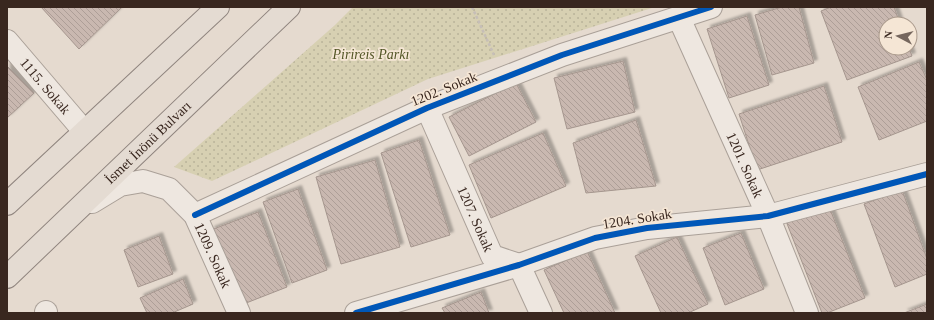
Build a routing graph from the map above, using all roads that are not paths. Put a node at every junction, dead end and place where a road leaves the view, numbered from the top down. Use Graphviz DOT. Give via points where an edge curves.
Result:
graph roads {
  1 [pos="218,7"];
  2 [pos="289,7"];
  3 [pos="711,7"];
  4 [pos="679,18"];
  5 [pos="7,41"];
  6 [pos="427,108"];
  7 [pos="84,131"];
  8 [pos="927,174"];
  9 [pos="7,204"];
  10 [pos="76,212"];
  11 [pos="195,215"];
  12 [pos="768,216"];
  13 [pos="520,265"];
  14 [pos="7,277"];
  15 [pos="239,313"];
  16 [pos="356,313"];
  17 [pos="541,313"];
  18 [pos="807,313"];
  1 -- 7 [label="main road"];
  2 -- 10 [label="main road, İsmet İnönü Bulvarı"];
  3 -- 4 [label="street, 1202. Sokak"];
  4 -- 6 [label="street, 1202. Sokak" via="562,55"];
  4 -- 12 [label="street, 1201. Sokak"];
  5 -- 7 [label="street, 1115. Sokak"];
  6 -- 11 [label="street, 1202. Sokak"];
  6 -- 13 [label="street, 1207. Sokak" via="492,256"];
  7 -- 9 [label="main road"];
  8 -- 12 [label="street, 1204. Sokak"];
  10 -- 11 [label="street, 1209. Sokak" via="120,184 143,181 169,189"];
  10 -- 14 [label="main road, İsmet İnönü Bulvarı"];
  11 -- 15 [label="street, 1209. Sokak"];
  12 -- 13 [label="street, 1204. Sokak" via="647,228 602,236"];
  12 -- 18 [label="street, 1201. Sokak"];
  13 -- 16 [label="street, 1204. Sokak"];
  13 -- 17 [label="street"];
}
